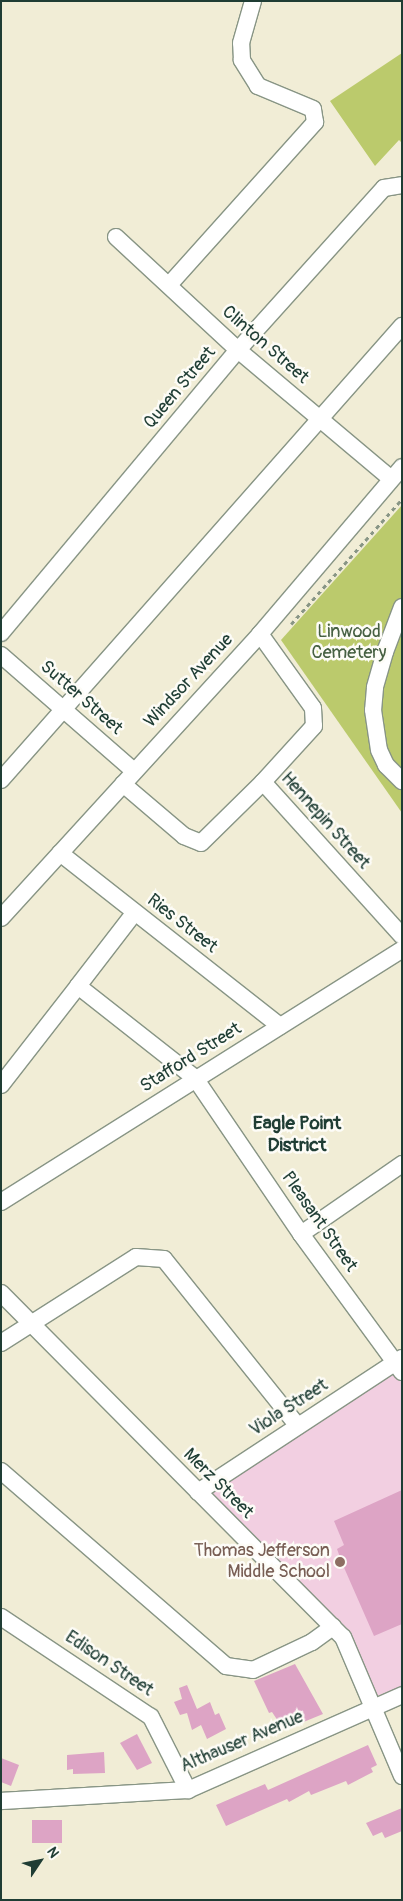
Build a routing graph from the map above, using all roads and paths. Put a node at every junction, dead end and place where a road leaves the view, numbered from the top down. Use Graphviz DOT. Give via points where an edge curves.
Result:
graph roads {
  1 [pos="253,1"];
  2 [pos="402,185"];
  3 [pos="116,237"];
  4 [pos="169,286"];
  5 [pos="402,326"];
  6 [pos="238,350"];
  7 [pos="320,419"];
  8 [pos="396,473"];
  9 [pos="402,499"];
  10 [pos="402,607"];
  11 [pos="1,633"];
  12 [pos="260,634"];
  13 [pos="270,648"];
  14 [pos="1,655"];
  15 [pos="64,710"];
  16 [pos="134,771"];
  17 [pos="1,780"];
  18 [pos="402,781"];
  19 [pos="263,782"];
  20 [pos="122,784"];
  21 [pos="60,853"];
  22 [pos="135,912"];
  23 [pos="1,918"];
  24 [pos="402,936"];
  25 [pos="402,949"];
  26 [pos="78,986"];
  27 [pos="280,1026"];
  28 [pos="195,1078"];
  29 [pos="1,1085"];
  30 [pos="402,1164"];
  31 [pos="1,1202"];
  32 [pos="301,1234"];
  33 [pos="1,1293"];
  34 [pos="31,1323"];
  35 [pos="1,1343"];
  36 [pos="399,1365"];
  37 [pos="298,1426"];
  38 [pos="1,1471"];
  39 [pos="198,1492"];
  40 [pos="1,1617"];
  41 [pos="333,1627"];
  42 [pos="402,1695"];
  43 [pos="371,1708"];
  44 [pos="402,1776"];
  45 [pos="188,1790"];
  46 [pos="1,1801"];
  1 -- 4 [label="street" via="241,43 242,60 258,86 313,108 316,122"];
  2 -- 6 [label="street, Queen Street" via="384,188"];
  3 -- 4 [label="street, Clinton Street"];
  4 -- 6 [label="street, Clinton Street"];
  5 -- 7 [label="street"];
  6 -- 7 [label="street, Clinton Street"];
  6 -- 11 [label="street, Queen Street"];
  7 -- 8 [label="street, Clinton Street"];
  7 -- 15 [label="street"];
  8 -- 12 [label="street, Windsor Avenue"];
  9 -- 13 [label="path"];
  10 -- 18 [label="street" via="382,661 373,710 379,750 386,765"];
  12 -- 13 [label="street, Hennepin Street"];
  12 -- 16 [label="street, Windsor Avenue"];
  13 -- 19 [label="street, Hennepin Street" via="313,708 314,726"];
  14 -- 15 [label="street, Sutter Street"];
  15 -- 16 [label="street, Sutter Street"];
  15 -- 17 [label="street"];
  16 -- 20 [label="street, Windsor Avenue"];
  19 -- 20 [label="street" via="201,843 184,836"];
  19 -- 24 [label="street, Hennepin Street"];
  20 -- 21 [label="street, Windsor Avenue"];
  21 -- 22 [label="street, Ries Street"];
  21 -- 23 [label="street, Windsor Avenue"];
  22 -- 26 [label="street"];
  22 -- 27 [label="street, Ries Street"];
  25 -- 27 [label="street, Stafford Street"];
  26 -- 28 [label="street, Pleasant Street"];
  26 -- 29 [label="street"];
  27 -- 28 [label="street, Stafford Street"];
  28 -- 31 [label="street, Stafford Street"];
  28 -- 32 [label="street, Pleasant Street"];
  30 -- 32 [label="street"];
  32 -- 36 [label="street, Pleasant Street"];
  33 -- 34 [label="street, Merz Street"];
  34 -- 35 [label="street"];
  34 -- 37 [label="street" via="136,1257 164,1259"];
  34 -- 39 [label="street, Merz Street"];
  36 -- 37 [label="street, Viola Street"];
  37 -- 39 [label="street, Viola Street"];
  38 -- 41 [label="street" via="226,1666 253,1670 312,1642"];
  39 -- 41 [label="street, Merz Street"];
  40 -- 45 [label="street, Edison Street" via="151,1717"];
  41 -- 43 [label="street, Merz Street" via="343,1637"];
  42 -- 43 [label="street, Althauser Avenue"];
  43 -- 44 [label="street, Merz Street"];
  43 -- 45 [label="street, Althauser Avenue"];
  45 -- 46 [label="street, Althauser Avenue"];
}
